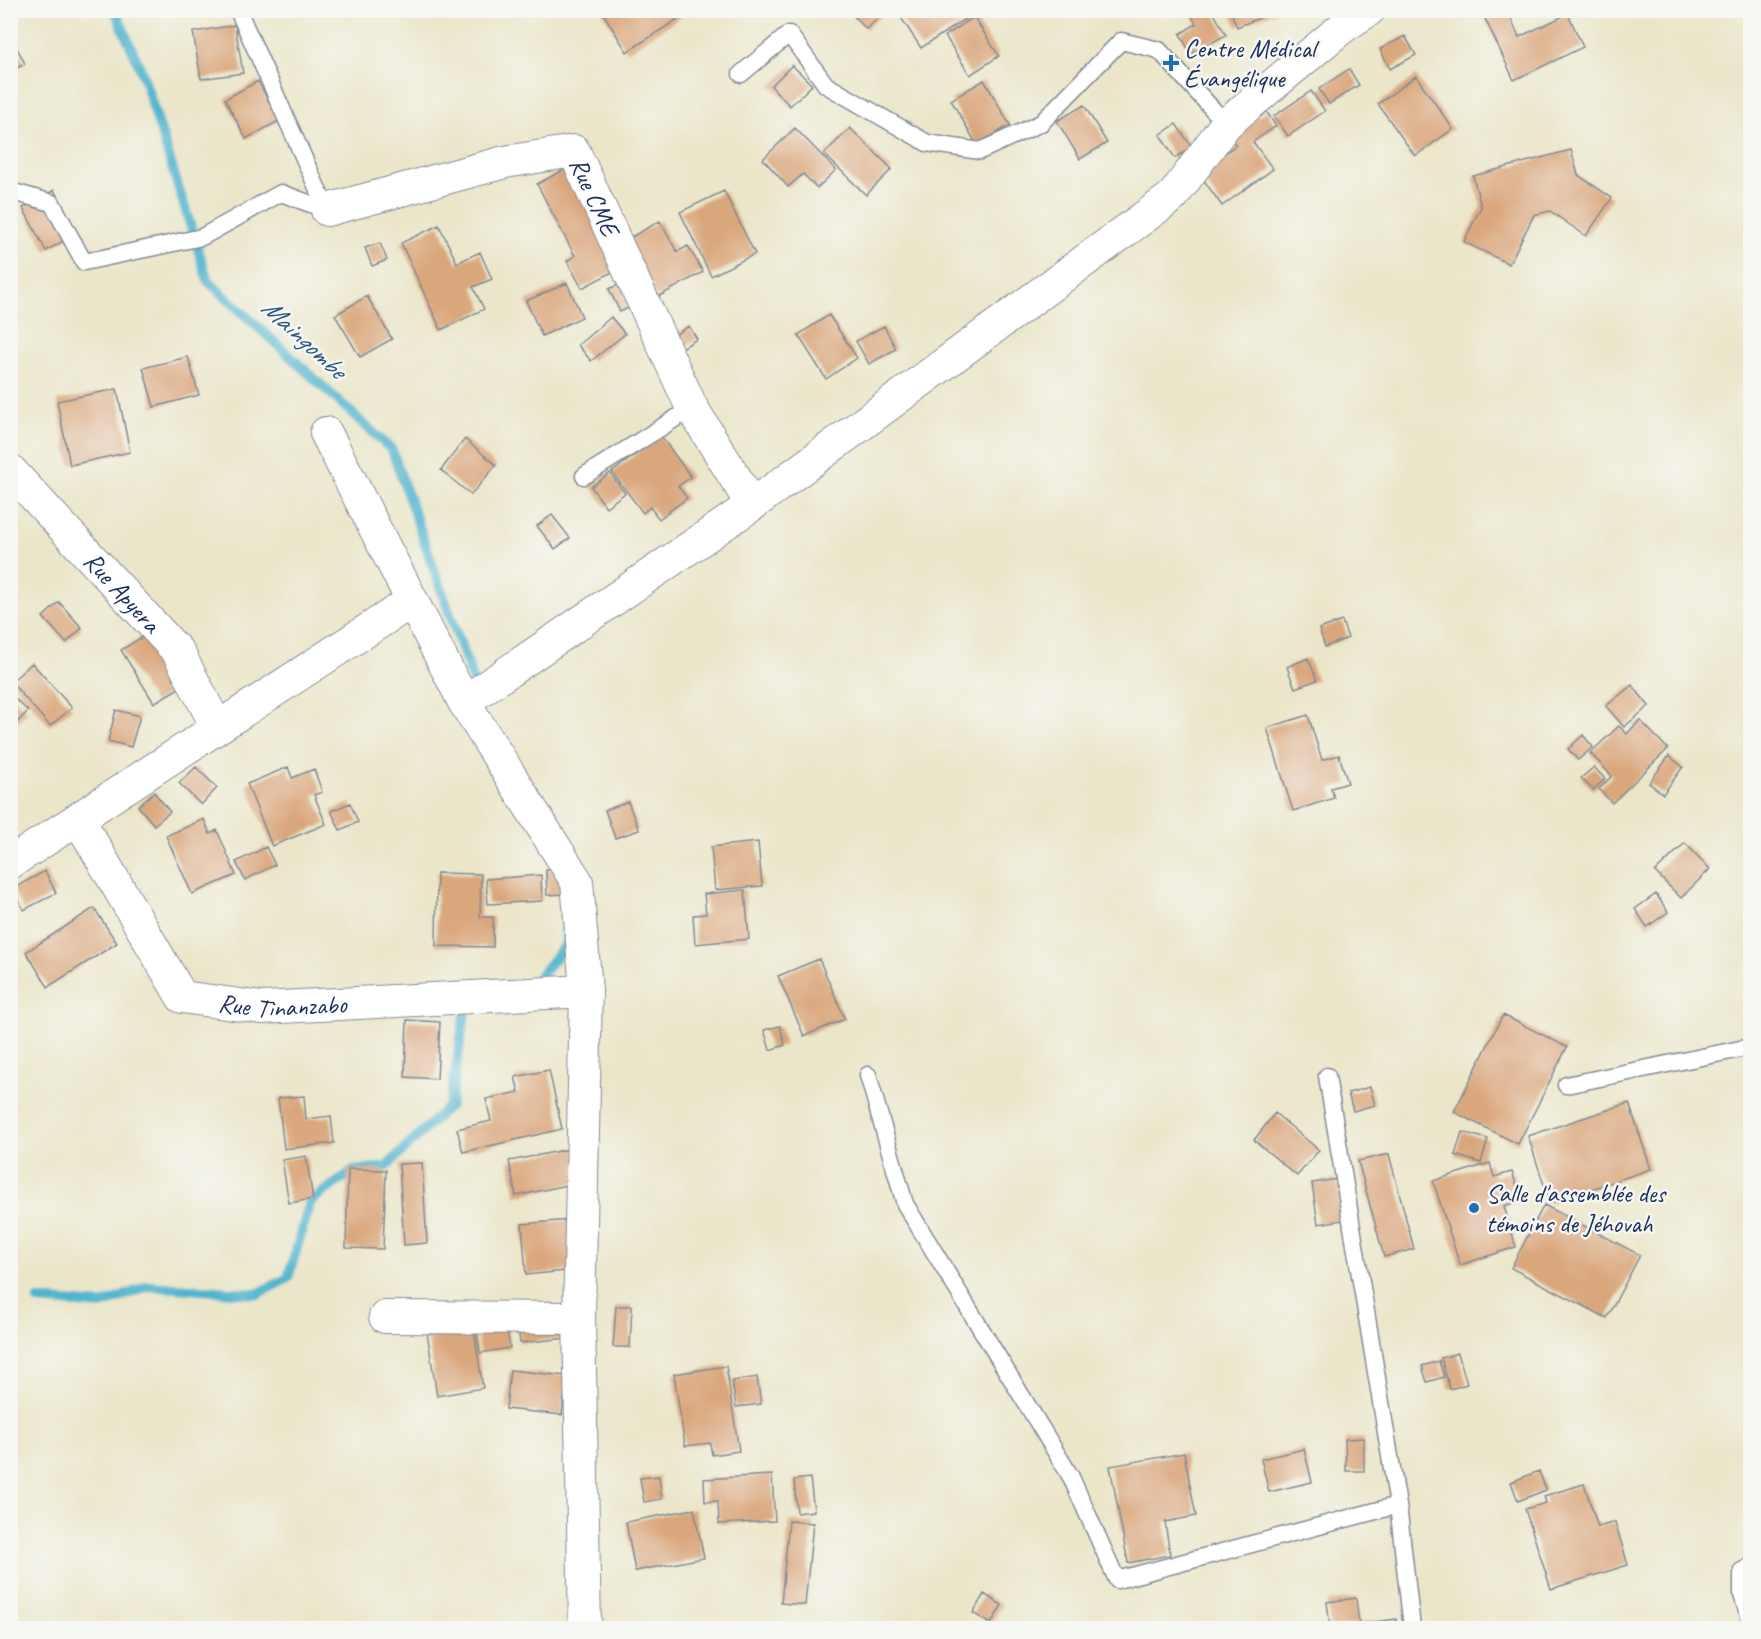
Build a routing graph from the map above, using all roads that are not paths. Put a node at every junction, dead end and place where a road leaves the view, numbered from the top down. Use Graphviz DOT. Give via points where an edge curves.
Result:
graph roads {
  1 [pos="238,10"];
  2 [pos="1364,12"];
  3 [pos="741,74"];
  4 [pos="1226,124"];
  5 [pos="10,191"];
  6 [pos="327,210"];
  7 [pos="692,408"];
  8 [pos="326,433"];
  9 [pos="10,470"];
  10 [pos="584,476"];
  11 [pos="752,504"];
  12 [pos="412,601"];
  13 [pos="473,696"];
  14 [pos="217,727"];
  15 [pos="79,820"];
  16 [pos="10,863"];
  17 [pos="586,990"];
  18 [pos="1750,1047"];
  19 [pos="868,1075"];
  20 [pos="1327,1076"];
  21 [pos="1566,1085"];
  22 [pos="385,1317"];
  23 [pos="579,1318"];
  24 [pos="1398,1505"];
  25 [pos="1750,1567"];
  26 [pos="1750,1619"];
  27 [pos="585,1629"];
  28 [pos="1412,1629"];
  1 -- 6 [label="lane"];
  2 -- 4 [label="street"];
  3 -- 4 [label="lane" via="789,34 826,85 927,143 980,151 1041,123 1121,41 1159,50"];
  4 -- 11 [label="street" via="1173,196"];
  5 -- 6 [label="lane" via="52,203 84,262 202,237 281,193"];
  6 -- 7 [label="street, Rue CME" via="505,162 574,151"];
  7 -- 10 [label="lane"];
  7 -- 11 [label="street, Rue CME"];
  8 -- 12 [label="street"];
  9 -- 14 [label="street, Rue Apyera" via="178,652"];
  11 -- 13 [label="street"];
  12 -- 13 [label="street"];
  12 -- 14 [label="street"];
  13 -- 17 [label="street" via="577,882"];
  14 -- 15 [label="street"];
  15 -- 16 [label="street"];
  15 -- 17 [label="street, Rue Tinanzabo" via="182,997 262,1008"];
  17 -- 23 [label="street"];
  18 -- 21 [label="lane"];
  19 -- 24 [label="lane" via="905,1204 1071,1477 1117,1580"];
  20 -- 24 [label="lane"];
  22 -- 23 [label="street"];
  23 -- 27 [label="street"];
  24 -- 28 [label="lane"];
  25 -- 26 [label="lane" via="1742,1571 1742,1595"];
}
